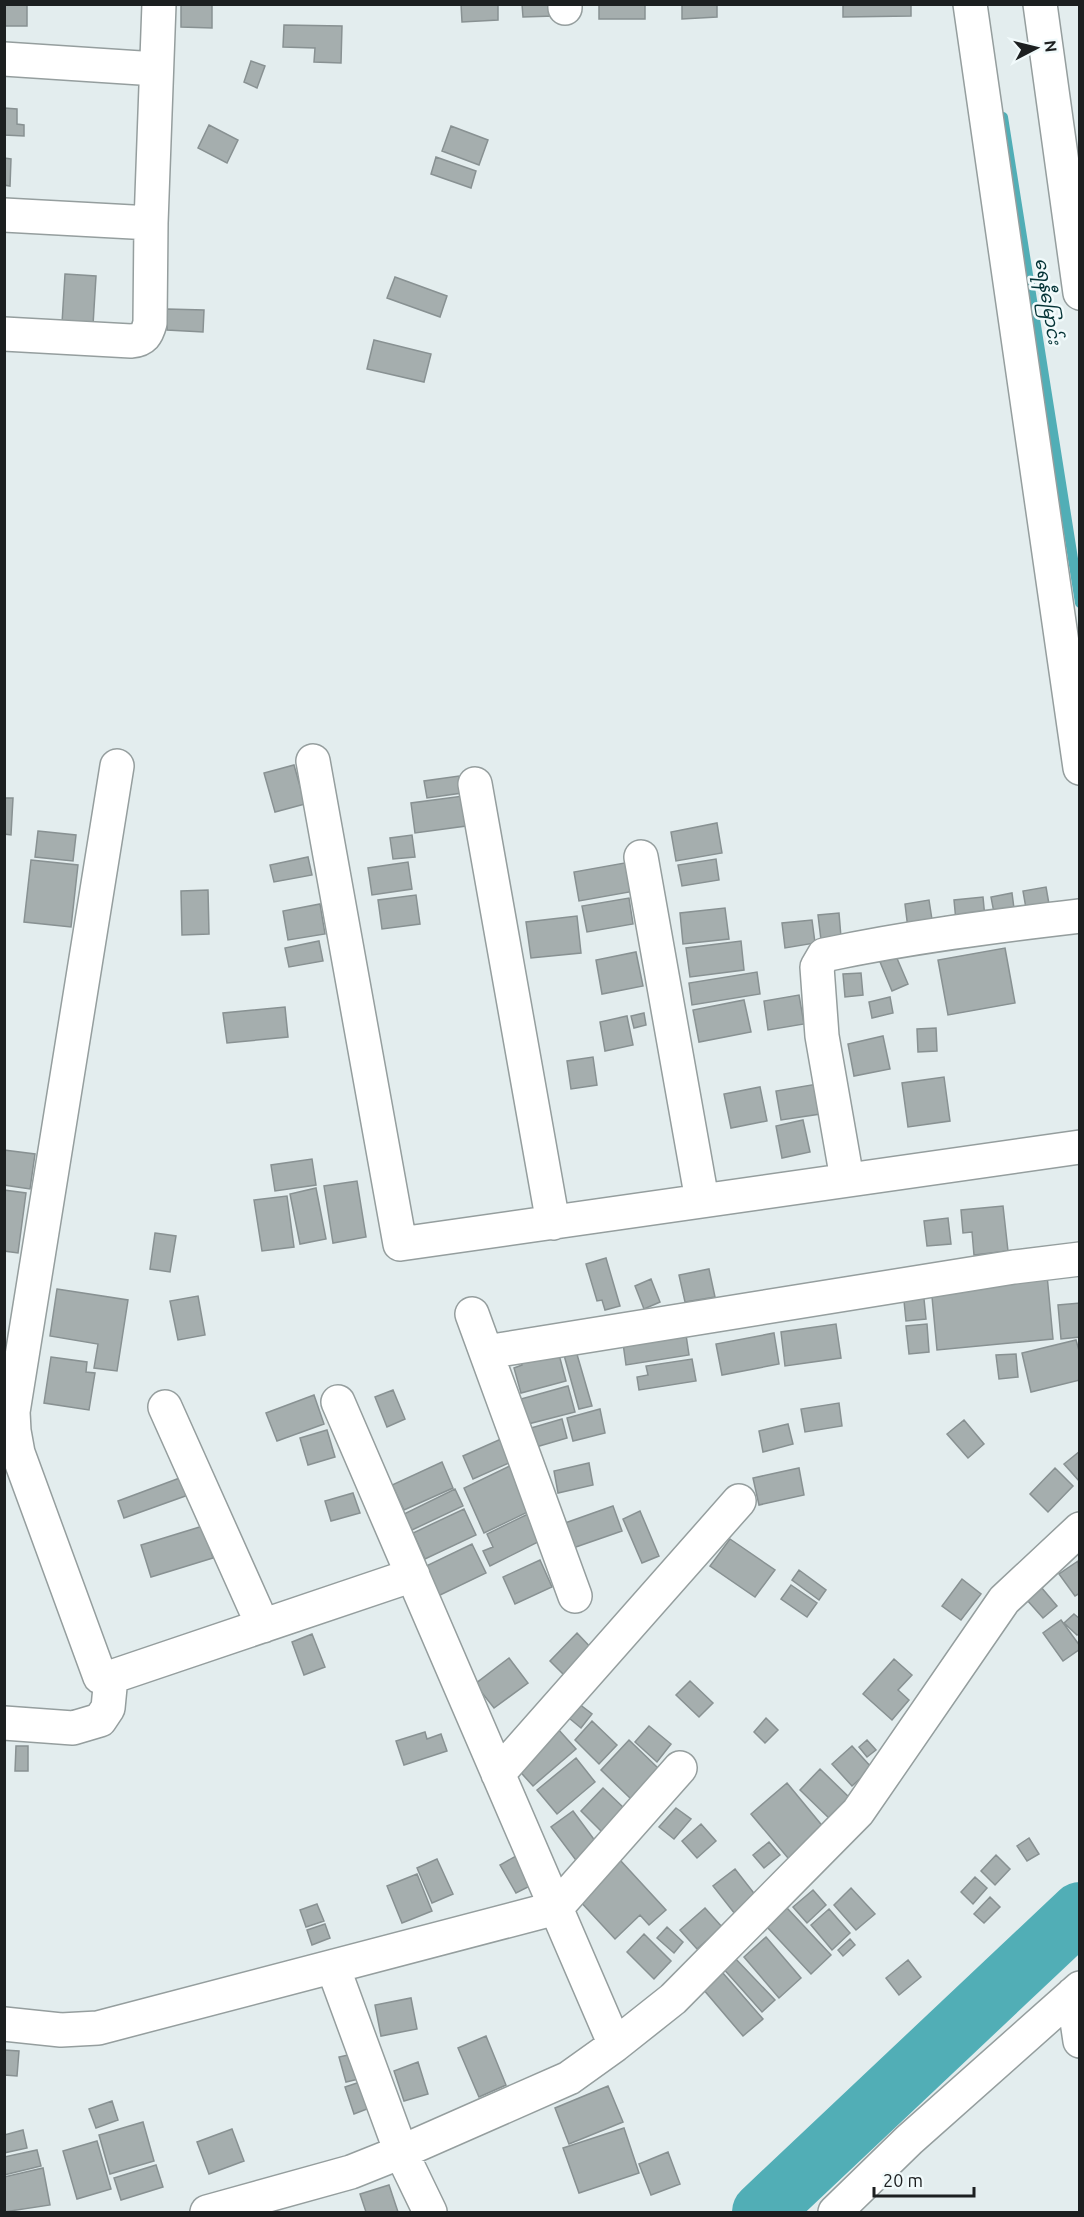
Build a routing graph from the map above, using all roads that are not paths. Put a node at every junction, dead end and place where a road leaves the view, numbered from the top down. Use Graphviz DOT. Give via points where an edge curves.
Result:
graph roads {
  1 [pos="159,4"];
  2 [pos="969,4"];
  3 [pos="1040,4"];
  4 [pos="4,59"];
  5 [pos="156,69"];
  6 [pos="4,215"];
  7 [pos="151,223"];
  8 [pos="1080,293"];
  9 [pos="4,334"];
  10 [pos="313,761"];
  11 [pos="117,766"];
  12 [pos="1080,768"];
  13 [pos="475,784"];
  14 [pos="641,857"];
  15 [pos="1080,916"];
  16 [pos="1080,1147"];
  17 [pos="847,1179"];
  18 [pos="702,1200"];
  19 [pos="553,1223"];
  20 [pos="1080,1260"];
  21 [pos="472,1314"];
  22 [pos="486,1352"];
  23 [pos="338,1402"];
  24 [pos="165,1407"];
  25 [pos="739,1501"];
  26 [pos="1080,1528"];
  27 [pos="413,1575"];
  28 [pos="575,1596"];
  29 [pos="263,1626"];
  30 [pos="111,1677"];
  31 [pos="4,1723"];
  32 [pos="680,1768"];
  33 [pos="498,1774"];
  34 [pos="556,1908"];
  35 [pos="333,1967"];
  36 [pos="1076,1991"];
  37 [pos="4,2024"];
  38 [pos="1080,2041"];
  39 [pos="615,2045"];
  40 [pos="402,2151"];
  41 [pos="207,2212"];
  42 [pos="430,2212"];
  43 [pos="835,2212"];
  1 -- 5 [label="street"];
  2 -- 12 [label="street"];
  3 -- 8 [label="street"];
  4 -- 5 [label="street"];
  5 -- 7 [label="street"];
  6 -- 7 [label="street"];
  7 -- 9 [label="street" via="150,323 140,340"];
  10 -- 19 [label="street" via="400,1244"];
  11 -- 30 [label="street" via="13,1412 22,1464 100,1677"];
  13 -- 19 [label="street"];
  14 -- 18 [label="street"];
  15 -- 17 [label="street" via="878,944 820,959 817,967 822,1036"];
  16 -- 17 [label="street"];
  17 -- 18 [label="street"];
  18 -- 19 [label="street"];
  20 -- 22 [label="street" via="1002,1269"];
  21 -- 22 [label="street"];
  22 -- 28 [label="street"];
  23 -- 27 [label="street"];
  24 -- 29 [label="street"];
  25 -- 33 [label="street"];
  26 -- 39 [label="street" via="1004,1600 858,1812 673,1999"];
  27 -- 29 [label="street"];
  27 -- 33 [label="street"];
  29 -- 30 [label="street"];
  30 -- 31 [label="street" via="108,1708 100,1720 73,1728"];
  32 -- 34 [label="street"];
  33 -- 34 [label="street"];
  34 -- 35 [label="street"];
  34 -- 39 [label="street"];
  35 -- 37 [label="street" via="98,2028 61,2030"];
  35 -- 40 [label="street"];
  36 -- 38 [label="street"];
  36 -- 43 [label="street" via="909,2140"];
  39 -- 40 [label="street" via="569,2078"];
  40 -- 41 [label="street" via="351,2172"];
  40 -- 42 [label="street"];
}
